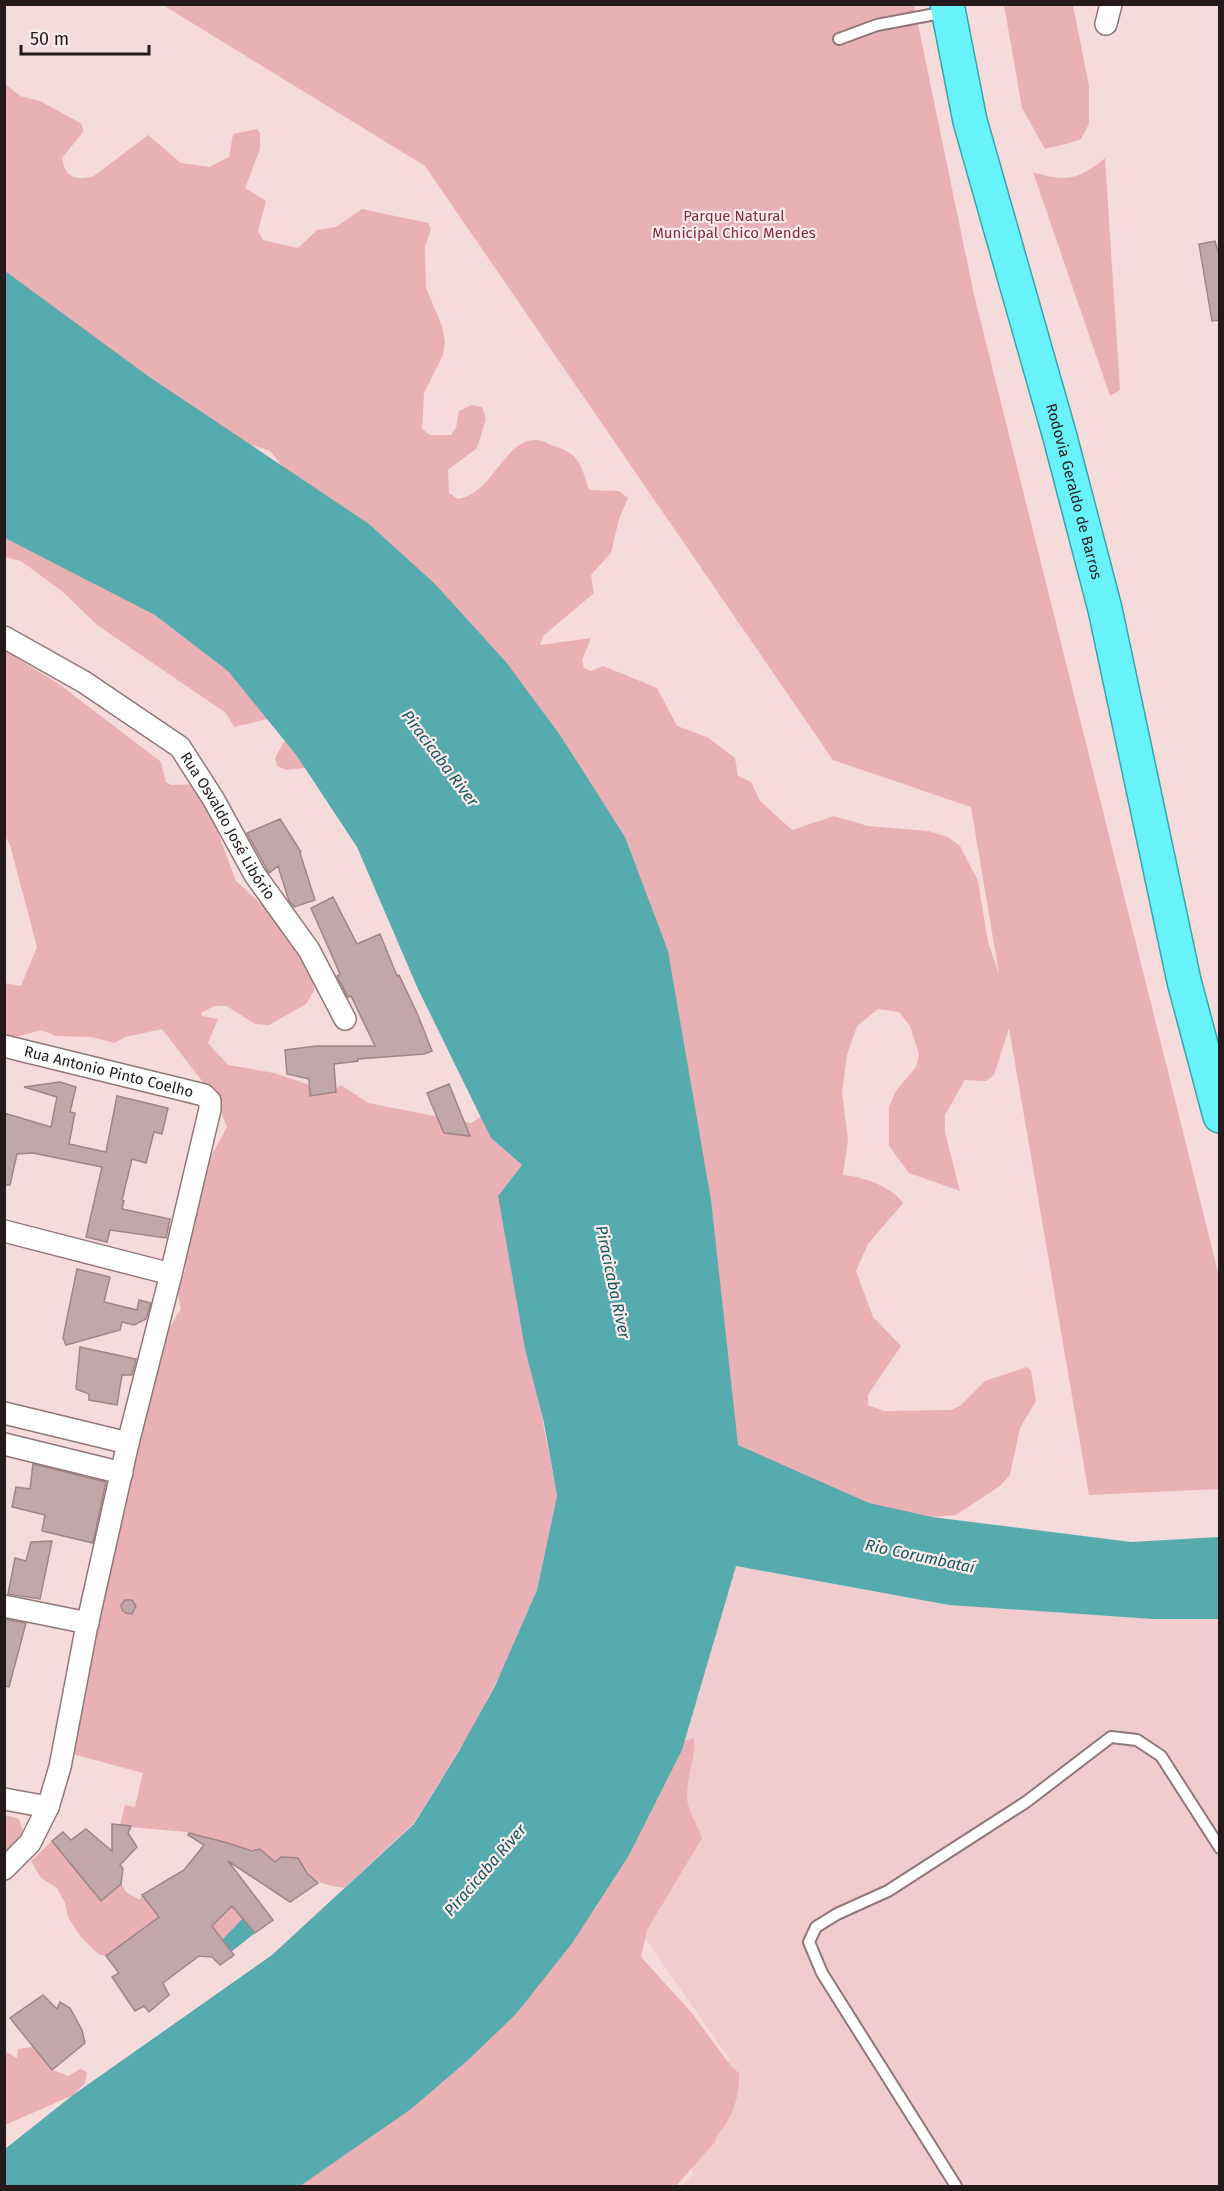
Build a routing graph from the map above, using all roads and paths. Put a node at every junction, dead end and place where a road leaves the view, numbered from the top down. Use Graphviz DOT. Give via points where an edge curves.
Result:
graph roads {
  1 [pos="947,8"];
  2 [pos="839,39"];
  3 [pos="4,637"];
  4 [pos="1184,981"];
  5 [pos="345,1019"];
  6 [pos="4,1046"];
  7 [pos="1220,1072"];
  8 [pos="1220,1116"];
  9 [pos="4,1231"];
  10 [pos="171,1275"];
  11 [pos="4,1413"];
  12 [pos="128,1443"];
  13 [pos="4,1444"];
  14 [pos="122,1473"];
  15 [pos="4,1606"];
  16 [pos="87,1623"];
  17 [pos="4,1799"];
  18 [pos="48,1807"];
  19 [pos="1220,1848"];
  20 [pos="4,1869"];
  21 [pos="956,2187"];
  1 -- 2 [label="lane"];
  1 -- 4 [label="highway, Rodovia Geraldo de Barros" via="970,121 1105,609"];
  3 -- 5 [label="street, Rua Osvaldo José Libório" via="84,682 180,747 255,875 309,950"];
  4 -- 7 [label="highway, Rodovia Geraldo de Barros"];
  4 -- 8 [label="highway, Rodovia Geraldo de Barros"];
  6 -- 10 [label="street, Rua Antonio Pinto Coelho" via="204,1095 210,1101"];
  9 -- 10 [label="street"];
  10 -- 12 [label="street"];
  11 -- 12 [label="street"];
  12 -- 14 [label="street"];
  13 -- 14 [label="street"];
  14 -- 16 [label="street"];
  15 -- 16 [label="street"];
  16 -- 18 [label="street" via="60,1767"];
  17 -- 18 [label="street"];
  18 -- 20 [label="street" via="30,1843"];
  19 -- 21 [label="lane" via="1161,1756 1137,1740 1111,1737 1026,1802 898,1885 816,1928 809,1942 822,1973"];
}
